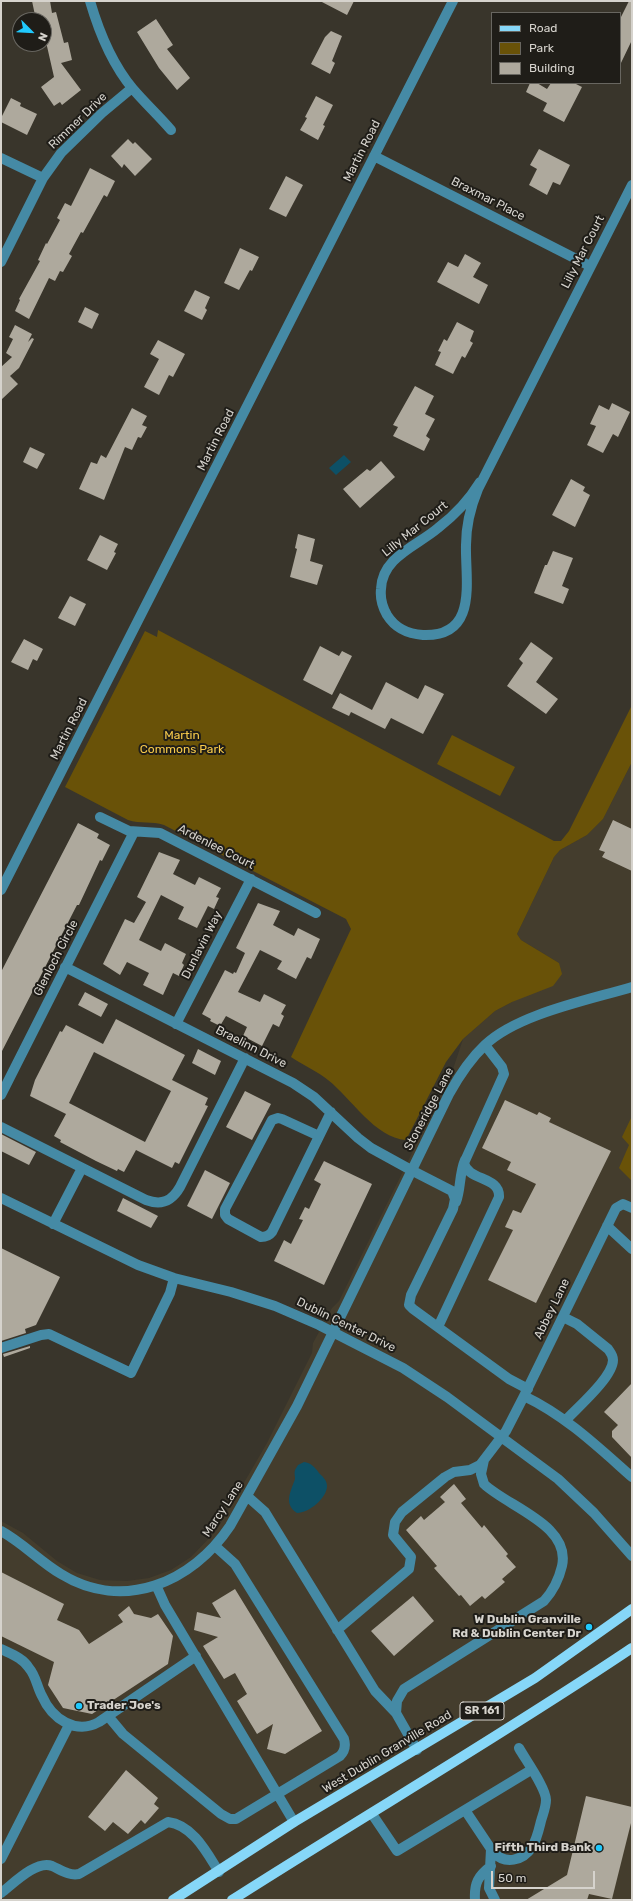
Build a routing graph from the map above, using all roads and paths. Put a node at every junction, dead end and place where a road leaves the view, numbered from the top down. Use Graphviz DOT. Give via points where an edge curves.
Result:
graph roads {
  1 [pos="90,1"];
  2 [pos="453,1"];
  3 [pos="132,88"];
  4 [pos="172,130"];
  5 [pos="374,156"];
  6 [pos="1,158"];
  7 [pos="43,178"];
  8 [pos="632,184"];
  9 [pos="1,262"];
  10 [pos="590,266"];
  11 [pos="480,482"];
  12 [pos="100,817"];
  13 [pos="134,832"];
  14 [pos="251,879"];
  15 [pos="1,890"];
  16 [pos="316,913"];
  17 [pos="65,967"];
  18 [pos="632,987"];
  19 [pos="176,1024"];
  20 [pos="485,1044"];
  21 [pos="245,1058"];
  22 [pos="1,1096"];
  23 [pos="331,1112"];
  24 [pos="1,1126"];
  25 [pos="319,1136"];
  26 [pos="466,1158"];
  27 [pos="82,1168"];
  28 [pos="411,1170"];
  29 [pos="1,1198"];
  30 [pos="632,1208"];
  31 [pos="453,1209"];
  32 [pos="53,1224"];
  33 [pos="607,1226"];
  34 [pos="632,1249"];
  35 [pos="174,1278"];
  36 [pos="563,1317"];
  37 [pos="438,1327"];
  38 [pos="333,1333"];
  39 [pos="1,1348"];
  40 [pos="526,1393"];
  41 [pos="566,1420"];
  42 [pos="501,1437"];
  43 [pos="484,1460"];
  44 [pos="632,1477"];
  45 [pos="247,1496"];
  46 [pos="1,1531"];
  47 [pos="214,1546"];
  48 [pos="632,1556"];
  49 [pos="156,1585"];
  50 [pos="632,1609"];
  51 [pos="337,1630"];
  52 [pos="632,1648"];
  53 [pos="1,1649"];
  54 [pos="196,1656"];
  55 [pos="396,1713"];
  56 [pos="108,1716"];
  57 [pos="69,1725"];
  58 [pos="519,1748"];
  59 [pos="417,1750"];
  60 [pos="532,1770"];
  61 [pos="278,1793"];
  62 [pos="465,1810"];
  63 [pos="372,1814"];
  64 [pos="294,1822"];
  65 [pos="492,1850"];
  66 [pos="1,1859"];
  67 [pos="491,1866"];
  68 [pos="219,1872"];
  69 [pos="1,1893"];
  70 [pos="234,1899"];
  71 [pos="173,1900"];
  72 [pos="475,1900"];
  73 [pos="482,1900"];
  74 [pos="489,1900"];
  75 [pos="495,1900"];
  1 -- 3 [label="street" via="110,54"];
  2 -- 5 [label="street, Martin Road"];
  3 -- 4 [label="street"];
  3 -- 7 [label="street, Rimmer Drive" via="61,153"];
  5 -- 10 [label="street, Braxmar Place"];
  5 -- 15 [label="street, Martin Road"];
  6 -- 7 [label="street"];
  7 -- 9 [label="street, Rimmer Drive"];
  8 -- 10 [label="street, Lilly Mar Court"];
  10 -- 11 [label="street, Lilly Mar Court"];
  11 -- 11 [label="street, Lilly Mar Court" via="467,530 468,594 460,618 448,630 431,635 418,635 397,627 386,612 381,599 381,585 389,566 459,510"];
  12 -- 13 [label="street, Ardenlee Court" via="124,830"];
  13 -- 14 [label="street, Ardenlee Court" via="160,833"];
  13 -- 17 [label="street, Glenloch Circle"];
  14 -- 16 [label="street, Ardenlee Court"];
  14 -- 19 [label="street, Dunlavin Way"];
  17 -- 19 [label="street, Braelinn Drive"];
  17 -- 22 [label="street, Glenloch Circle"];
  18 -- 20 [label="street, Stoneridge Lane" via="532,1018 508,1028"];
  19 -- 21 [label="street, Braelinn Drive"];
  20 -- 26 [label="street" via="502,1067 504,1074"];
  20 -- 28 [label="street, Stoneridge Lane" via="456,1082"];
  21 -- 23 [label="street, Braelinn Drive" via="305,1090"];
  21 -- 27 [label="street" via="174,1197 158,1204"];
  23 -- 25 [label="street"];
  23 -- 28 [label="street, Braelinn Drive" via="358,1138"];
  24 -- 27 [label="street"];
  25 -- 25 [label="street" via="269,1235 260,1236 228,1220 225,1215 226,1209 272,1120 282,1119"];
  26 -- 31 [label="street"];
  26 -- 37 [label="street" via="464,1163 467,1169 496,1185 499,1197"];
  27 -- 32 [label="street"];
  28 -- 31 [label="street, Braelinn Drive" via="452,1191 455,1199"];
  28 -- 38 [label="street, Stoneridge Lane"];
  29 -- 32 [label="street, Dublin Center Drive"];
  30 -- 33 [label="street, Abbey Lane" via="618,1205"];
  31 -- 37 [label="street" via="409,1301 411,1308"];
  32 -- 35 [label="street, Dublin Center Drive" via="138,1266"];
  33 -- 34 [label="street"];
  33 -- 36 [label="street, Abbey Lane"];
  35 -- 38 [label="street, Dublin Center Drive" via="262,1301 296,1314"];
  35 -- 39 [label="street" via="170,1293 131,1373 49,1334"];
  36 -- 40 [label="street, Abbey Lane"];
  36 -- 41 [label="street" via="577,1324 608,1349 613,1361 606,1376"];
  37 -- 40 [label="street"];
  38 -- 42 [label="street, Dublin Center Drive" via="416,1376"];
  38 -- 45 [label="street, Marcy Lane" via="285,1429"];
  40 -- 41 [label="street"];
  40 -- 42 [label="street, Abbey Lane"];
  41 -- 44 [label="street"];
  42 -- 43 [label="street, Abbey Lane"];
  42 -- 48 [label="street, Dublin Center Drive" via="570,1490 605,1524"];
  43 -- 51 [label="street" via="475,1468 454,1472 445,1477 399,1515 393,1535 411,1557 409,1569"];
  43 -- 55 [label="street" via="481,1474 484,1484 545,1526 560,1542 564,1555 561,1572 554,1588 544,1601 404,1690 397,1701"];
  45 -- 47 [label="street, Marcy Lane" via="230,1526"];
  45 -- 51 [label="street" via="265,1512"];
  46 -- 49 [label="street, Marcy Lane" via="61,1574 84,1585 117,1591 132,1591"];
  47 -- 49 [label="street, Marcy Lane" via="190,1569"];
  47 -- 61 [label="street" via="235,1564 345,1744 340,1756"];
  49 -- 54 [label="street"];
  50 -- 59 [label="main road, West Dublin Granville Road / SR 161" via="535,1678"];
  51 -- 55 [label="street" via="375,1691"];
  52 -- 63 [label="main road, SR 161"];
  53 -- 57 [label="street" via="26,1663 47,1706"];
  54 -- 56 [label="street"];
  54 -- 61 [label="street"];
  55 -- 59 [label="street"];
  56 -- 57 [label="street" via="86,1727"];
  56 -- 61 [label="street" via="122,1734 226,1818 236,1819"];
  57 -- 66 [label="street"];
  58 -- 60 [label="street"];
  59 -- 64 [label="main road, West Dublin Granville Road / SR 161"];
  60 -- 62 [label="street"];
  60 -- 65 [label="street" via="546,1800 533,1846 523,1856 512,1860 501,1858"];
  61 -- 64 [label="street"];
  62 -- 63 [label="street" via="396,1851"];
  62 -- 65 [label="street"];
  63 -- 70 [label="main road, SR 161"];
  64 -- 68 [label="main road, West Dublin Granville Road / SR 161"];
  65 -- 67 [label="street"];
  67 -- 72 [label="street" via="477,1879"];
  67 -- 73 [label="street" via="482,1880"];
  67 -- 74 [label="street" via="485,1886"];
  67 -- 75 [label="street" via="489,1888"];
  68 -- 69 [label="street" via="189,1832 179,1825 168,1822 79,1874 70,1874 49,1865 41,1865"];
  68 -- 71 [label="main road, West Dublin Granville Road / SR 161"];
}
